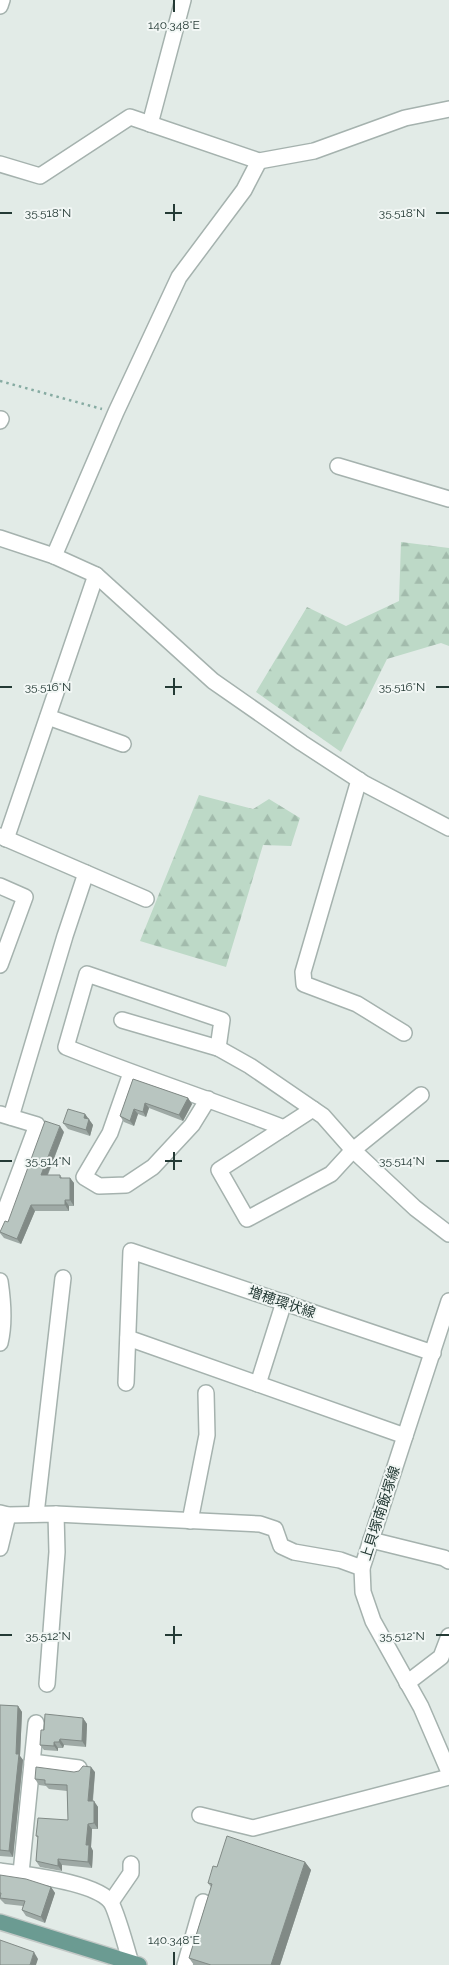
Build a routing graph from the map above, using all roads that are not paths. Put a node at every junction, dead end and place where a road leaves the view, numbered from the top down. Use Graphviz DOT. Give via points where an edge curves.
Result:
graph roads {
  1 [pos="2,0"];
  2 [pos="183,0"];
  3 [pos="0,6"];
  4 [pos="449,109"];
  5 [pos="150,124"];
  6 [pos="259,161"];
  7 [pos="0,164"];
  8 [pos="338,466"];
  9 [pos="449,499"];
  10 [pos="0,538"];
  11 [pos="54,556"];
  12 [pos="96,575"];
  13 [pos="48,717"];
  14 [pos="123,744"];
  15 [pos="359,780"];
  16 [pos="449,828"];
  17 [pos="3,838"];
  18 [pos="86,873"];
  19 [pos="0,886"];
  20 [pos="146,899"];
  21 [pos="0,965"];
  22 [pos="122,1020"];
  23 [pos="404,1033"];
  24 [pos="218,1048"];
  25 [pos="131,1074"];
  26 [pos="421,1095"];
  27 [pos="208,1099"];
  28 [pos="313,1109"];
  29 [pos="6,1115"];
  30 [pos="284,1128"];
  31 [pos="354,1150"];
  32 [pos="0,1224"];
  33 [pos="449,1234"];
  34 [pos="63,1278"];
  35 [pos="0,1281"];
  36 [pos="449,1301"];
  37 [pos="284,1302"];
  38 [pos="128,1338"];
  39 [pos="0,1343"];
  40 [pos="432,1352"];
  41 [pos="126,1383"];
  42 [pos="258,1384"];
  43 [pos="206,1393"];
  44 [pos="405,1436"];
  45 [pos="4,1514"];
  46 [pos="36,1514"];
  47 [pos="56,1514"];
  48 [pos="190,1521"];
  49 [pos="371,1540"];
  50 [pos="0,1548"];
  51 [pos="449,1561"];
  52 [pos="362,1568"];
  53 [pos="449,1636"];
  54 [pos="407,1683"];
  55 [pos="47,1684"];
  56 [pos="36,1723"];
  57 [pos="32,1762"];
  58 [pos="79,1768"];
  59 [pos="449,1772"];
  60 [pos="449,1777"];
  61 [pos="200,1815"];
  62 [pos="132,1864"];
  63 [pos="0,1871"];
  64 [pos="21,1873"];
  65 [pos="111,1902"];
  66 [pos="203,1902"];
  67 [pos="0,1922"];
  68 [pos="135,1964"];
  69 [pos="185,1965"];
  1 -- 3 [label="street"];
  2 -- 5 [label="street"];
  4 -- 6 [label="street" via="405,118 314,151"];
  5 -- 6 [label="street"];
  5 -- 7 [label="street" via="130,117 40,176"];
  6 -- 11 [label="street" via="244,190 179,276"];
  8 -- 9 [label="street"];
  10 -- 11 [label="street"];
  11 -- 12 [label="street"];
  12 -- 13 [label="street"];
  12 -- 15 [label="street" via="213,681"];
  13 -- 14 [label="street"];
  13 -- 17 [label="street"];
  15 -- 16 [label="street"];
  15 -- 23 [label="street" via="303,972 304,984 357,1004"];
  17 -- 18 [label="street"];
  18 -- 20 [label="street"];
  18 -- 29 [label="street"];
  19 -- 21 [label="street" via="25,897"];
  22 -- 24 [label="street"];
  24 -- 25 [label="street" via="222,1020 87,974 66,1047"];
  24 -- 28 [label="street"];
  25 -- 27 [label="street"];
  25 -- 27 [label="street" via="110,1132 84,1177 99,1186 126,1185 153,1167 192,1125"];
  26 -- 31 [label="street"];
  27 -- 30 [label="street"];
  28 -- 30 [label="street"];
  28 -- 31 [label="street"];
  29 -- 32 [label="street" via="37,1125"];
  30 -- 31 [label="street" via="219,1170 247,1219 331,1174"];
  31 -- 33 [label="street" via="415,1208"];
  34 -- 46 [label="street"];
  35 -- 39 [label="street" via="3,1331"];
  36 -- 40 [label="street, 上貝塚南飯塚線"];
  37 -- 38 [label="street, 増穂環状線" via="131,1251"];
  37 -- 40 [label="street, 増穂環状線"];
  37 -- 42 [label="street"];
  38 -- 41 [label="street"];
  38 -- 42 [label="street"];
  40 -- 44 [label="street, 上貝塚南飯塚線"];
  42 -- 44 [label="street"];
  43 -- 48 [label="street" via="207,1435"];
  44 -- 49 [label="street, 上貝塚南飯塚線"];
  45 -- 46 [label="street"];
  45 -- 50 [label="street"];
  46 -- 47 [label="street"];
  47 -- 48 [label="street"];
  47 -- 55 [label="street" via="57,1552"];
  48 -- 52 [label="street" via="260,1524 275,1529 281,1546 294,1552 340,1560"];
  49 -- 51 [label="street"];
  49 -- 52 [label="street, 上貝塚南飯塚線"];
  52 -- 54 [label="street, 上貝塚南飯塚線" via="363,1592 373,1621"];
  53 -- 54 [label="street" via="441,1656"];
  54 -- 59 [label="street, 上貝塚南飯塚線"];
  56 -- 57 [label="street"];
  57 -- 58 [label="street"];
  57 -- 64 [label="street"];
  60 -- 61 [label="street" via="253,1828"];
  62 -- 65 [label="street" via="132,1873"];
  63 -- 64 [label="street"];
  64 -- 65 [label="street" via="86,1887"];
  65 -- 68 [label="street"];
  66 -- 69 [label="street"];
  67 -- 68 [label="main road"];
}
